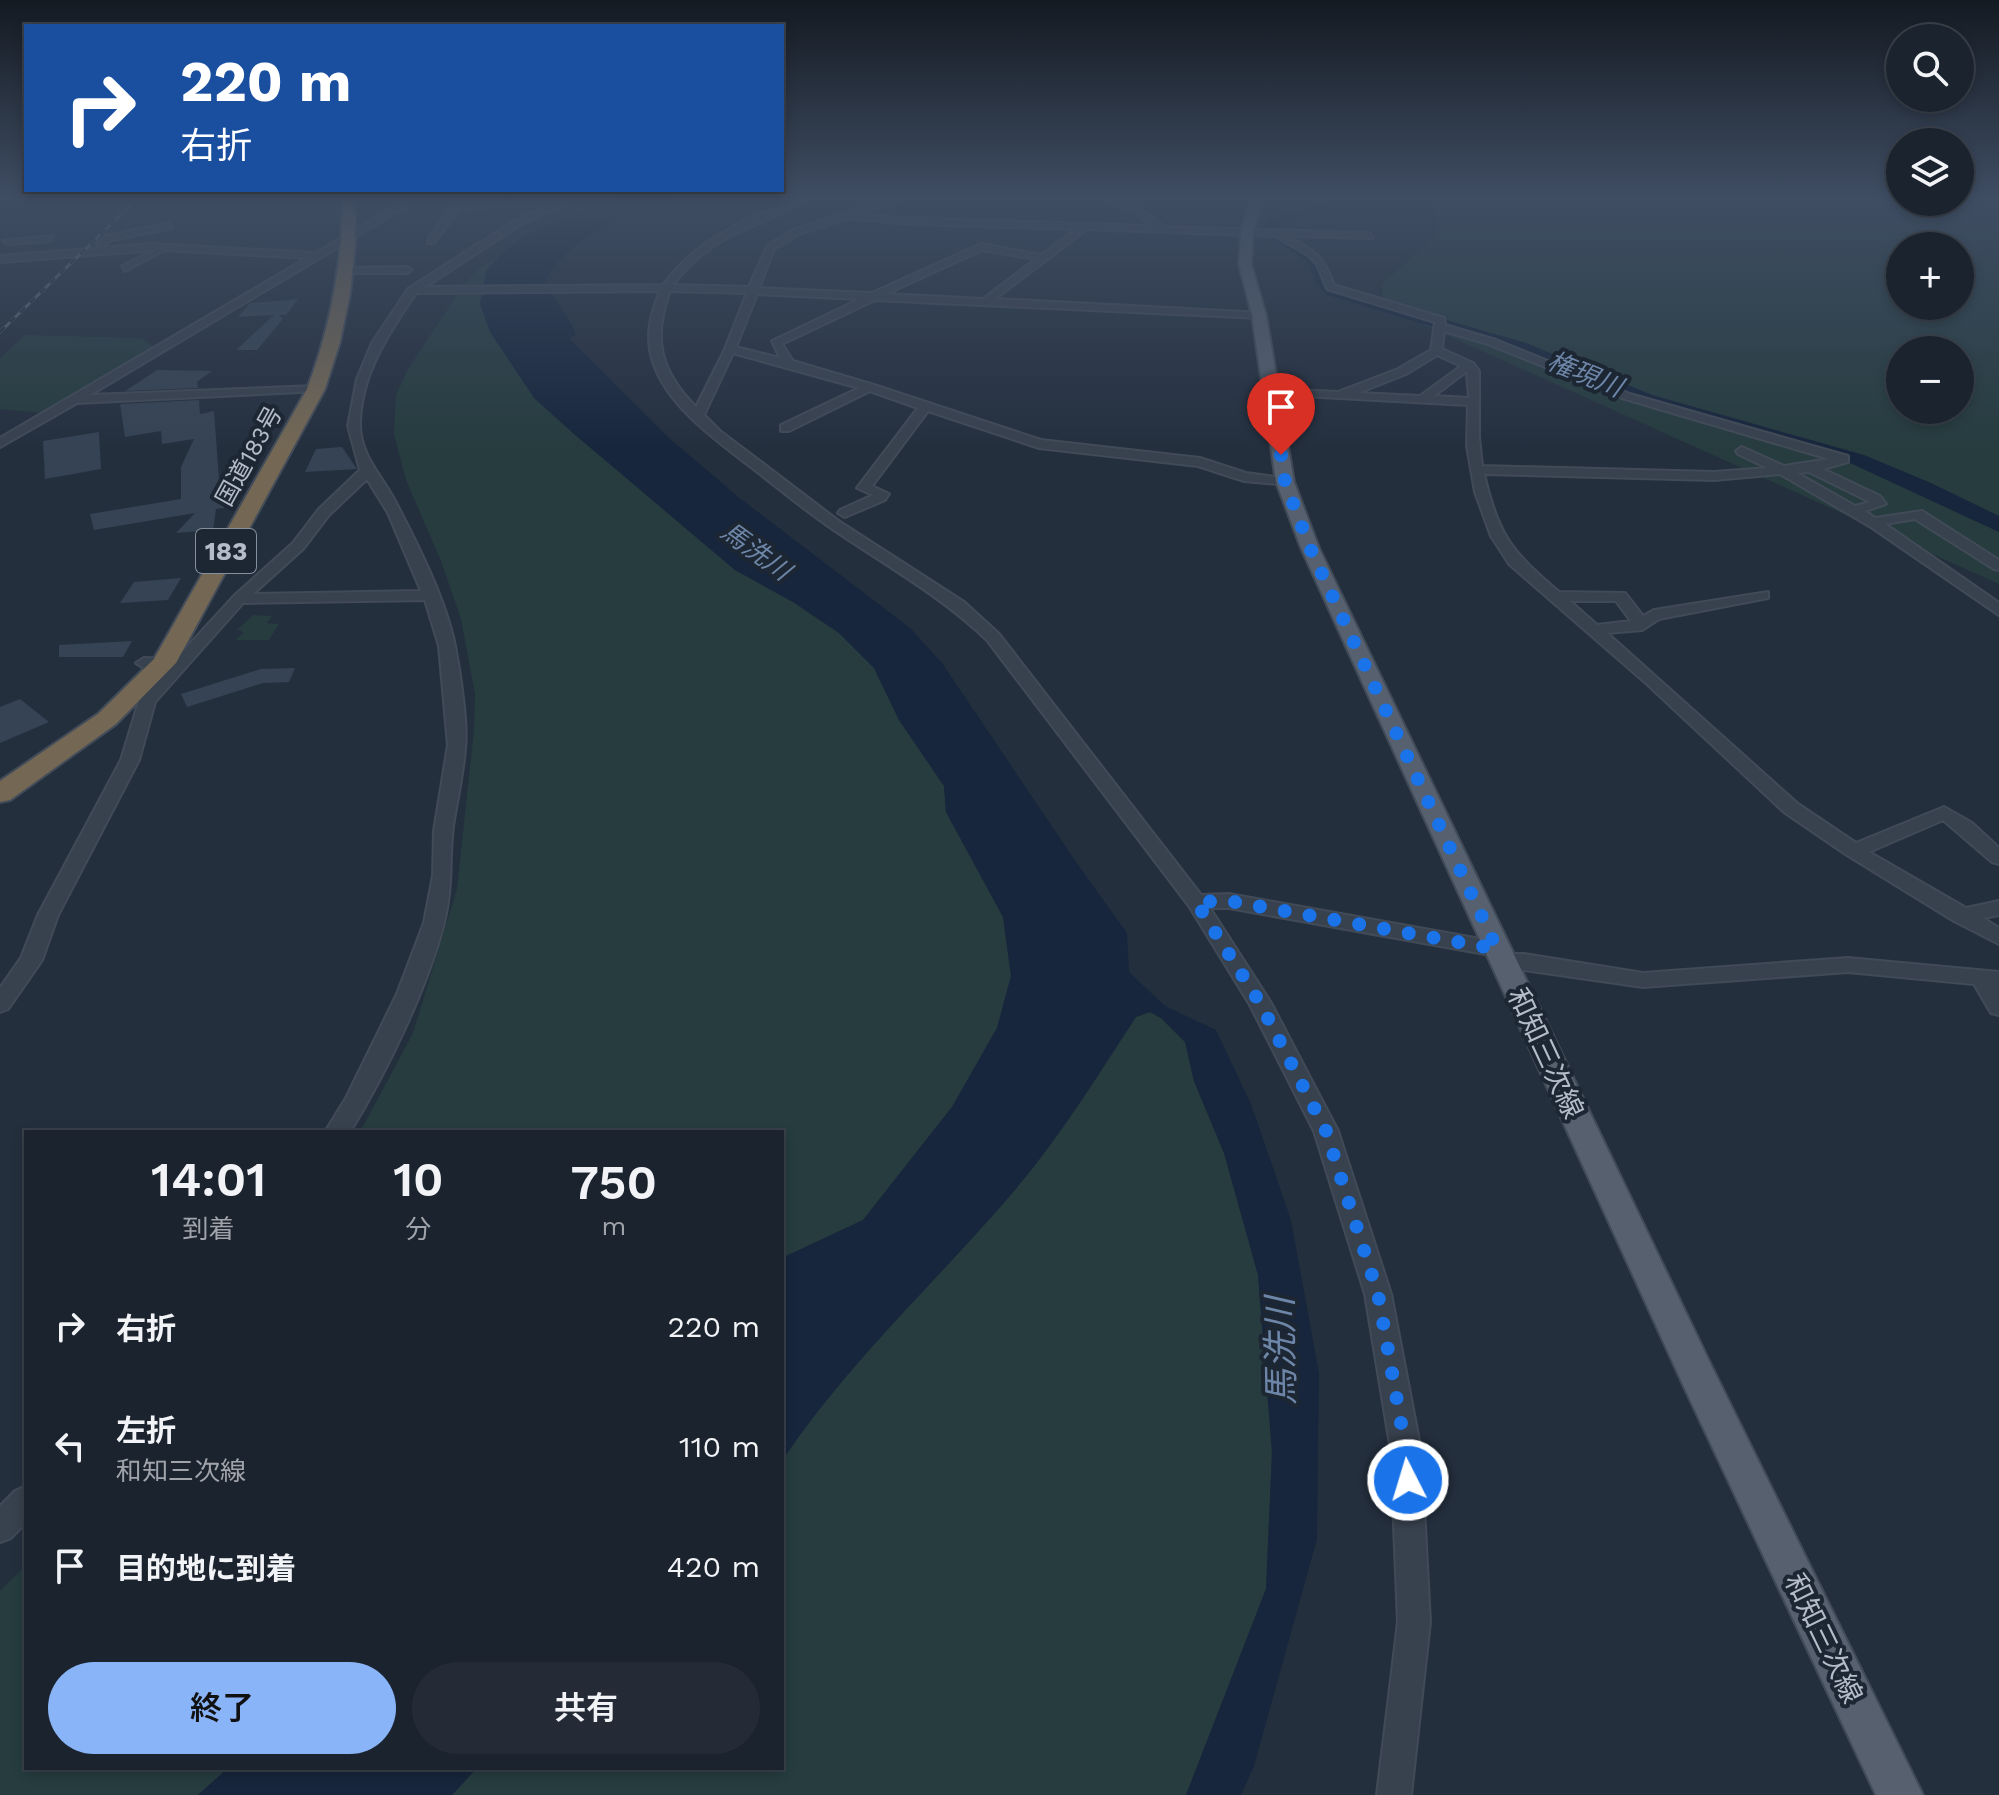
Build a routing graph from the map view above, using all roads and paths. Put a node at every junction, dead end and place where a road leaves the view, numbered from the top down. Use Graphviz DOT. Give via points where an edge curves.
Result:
graph roads {
  1 [pos="275,281"];
  2 [pos="340,281"];
  3 [pos="427,281"];
  4 [pos="668,281"];
  5 [pos="755,281"];
  6 [pos="907,281"];
  7 [pos="1013,281"];
  8 [pos="1250,281"];
  9 [pos="1328,281"];
  10 [pos="661,288"];
  11 [pos="751,290"];
  12 [pos="412,291"];
  13 [pos="873,296"];
  14 [pos="985,302"];
  15 [pos="383,312"];
  16 [pos="1259,315"];
  17 [pos="1440,324"];
  18 [pos="383,335"];
  19 [pos="730,349"];
  20 [pos="1436,351"];
  21 [pos="788,362"];
  22 [pos="1469,365"];
  23 [pos="870,387"];
  24 [pos="308,390"];
  25 [pos="1271,392"];
  26 [pos="1342,394"];
  27 [pos="76,399"];
  28 [pos="1423,399"];
  29 [pos="1474,402"];
  30 [pos="926,405"];
  31 [pos="697,416"];
  32 [pos="785,428"];
  33 [pos="1767,436"];
  34 [pos="0,443"];
  35 [pos="1811,468"];
  36 [pos="1478,470"];
  37 [pos="1785,470"];
  38 [pos="367,471"];
  39 [pos="1285,482"];
  40 [pos="1854,510"];
  41 [pos="845,513"];
  42 [pos="1871,523"];
  43 [pos="1999,566"];
  44 [pos="430,595"];
  45 [pos="1763,595"];
  46 [pos="1553,597"];
  47 [pos="239,599"];
  48 [pos="1997,607"];
  49 [pos="1642,625"];
  50 [pos="1591,630"];
  51 [pos="162,663"];
  52 [pos="0,782"];
  53 [pos="0,794"];
  54 [pos="1854,851"];
  55 [pos="1999,858"];
  56 [pos="1196,902"];
  57 [pos="1999,908"];
  58 [pos="1961,916"];
  59 [pos="1999,937"];
  60 [pos="1500,955"];
  61 [pos="1989,977"];
  62 [pos="0,1004"];
  63 [pos="1999,1007"];
  64 [pos="338,1130"];
  65 [pos="24,1503"];
  66 [pos="0,1527"];
  67 [pos="1394,1795"];
  68 [pos="1900,1795"];
  1 -- 27 [label="street"];
  2 -- 24 [label="highway, 国道183号 / 183" via="342,306 333,346"];
  3 -- 12 [label="street"];
  4 -- 10 [label="street"];
  5 -- 11 [label="street"];
  6 -- 13 [label="street"];
  7 -- 14 [label="street"];
  8 -- 16 [label="main road, 和知三次線"];
  9 -- 17 [label="street" via="1330,287"];
  10 -- 11 [label="street"];
  10 -- 12 [label="street"];
  10 -- 31 [label="street" via="653,337 659,364"];
  11 -- 13 [label="street"];
  11 -- 19 [label="street"];
  12 -- 18 [label="street"];
  13 -- 14 [label="street"];
  13 -- 21 [label="street" via="776,343"];
  14 -- 16 [label="street"];
  15 -- 18 [label="street" via="378,328"];
  16 -- 25 [label="main road, 和知三次線"];
  17 -- 20 [label="street"];
  17 -- 33 [label="street" via="1626,396"];
  18 -- 38 [label="street" via="363,379 354,426"];
  19 -- 21 [label="street"];
  19 -- 31 [label="street"];
  20 -- 22 [label="street"];
  20 -- 26 [label="street" via="1390,379"];
  21 -- 23 [label="street"];
  22 -- 28 [label="street"];
  22 -- 29 [label="street" via="1475,379"];
  23 -- 30 [label="street"];
  23 -- 32 [label="street"];
  24 -- 27 [label="street"];
  24 -- 51 [label="highway, 国道183号 / 183"];
  25 -- 26 [label="street"];
  25 -- 39 [label="main road, 和知三次線"];
  26 -- 28 [label="street"];
  27 -- 34 [label="street"];
  28 -- 29 [label="street"];
  29 -- 36 [label="street"];
  30 -- 39 [label="street" via="1039,444 1200,462 1244,477"];
  30 -- 41 [label="street" via="864,488 880,497"];
  31 -- 56 [label="street" via="835,525 959,605 993,637"];
  33 -- 35 [label="street" via="1843,459"];
  33 -- 37 [label="street" via="1742,451"];
  35 -- 37 [label="street"];
  35 -- 40 [label="street" via="1879,504"];
  36 -- 37 [label="street" via="1714,476"];
  36 -- 46 [label="street" via="1501,545"];
  37 -- 40 [label="street"];
  38 -- 44 [label="street" via="382,488"];
  38 -- 47 [label="street" via="298,546"];
  39 -- 60 [label="main road, 和知三次線" via="1319,570"];
  40 -- 42 [label="street"];
  42 -- 43 [label="street" via="1917,514"];
  42 -- 48 [label="street"];
  44 -- 47 [label="street"];
  44 -- 64 [label="street" via="447,646 457,745 443,831 443,876 434,923 408,994"];
  45 -- 49 [label="street" via="1654,615"];
  46 -- 49 [label="street" via="1620,596"];
  46 -- 50 [label="street"];
  47 -- 51 [label="street"];
  49 -- 50 [label="street"];
  50 -- 54 [label="street" via="1791,808"];
  51 -- 52 [label="highway, 国道183号 / 183"];
  51 -- 53 [label="highway, 国道183号 / 183" via="107,719"];
  51 -- 62 [label="street" via="130,760 48,915 31,960"];
  54 -- 55 [label="street" via="1944,813"];
  54 -- 58 [label="street"];
  56 -- 60 [label="street" via="1229,901"];
  56 -- 67 [label="street" via="1260,1003 1326,1131 1378,1294 1406,1451 1414,1622"];
  57 -- 58 [label="street"];
  58 -- 59 [label="street"];
  60 -- 61 [label="street" via="1643,980 1848,965"];
  60 -- 68 [label="main road, 和知三次線"];
  61 -- 63 [label="street"];
  65 -- 66 [label="street"];
}
